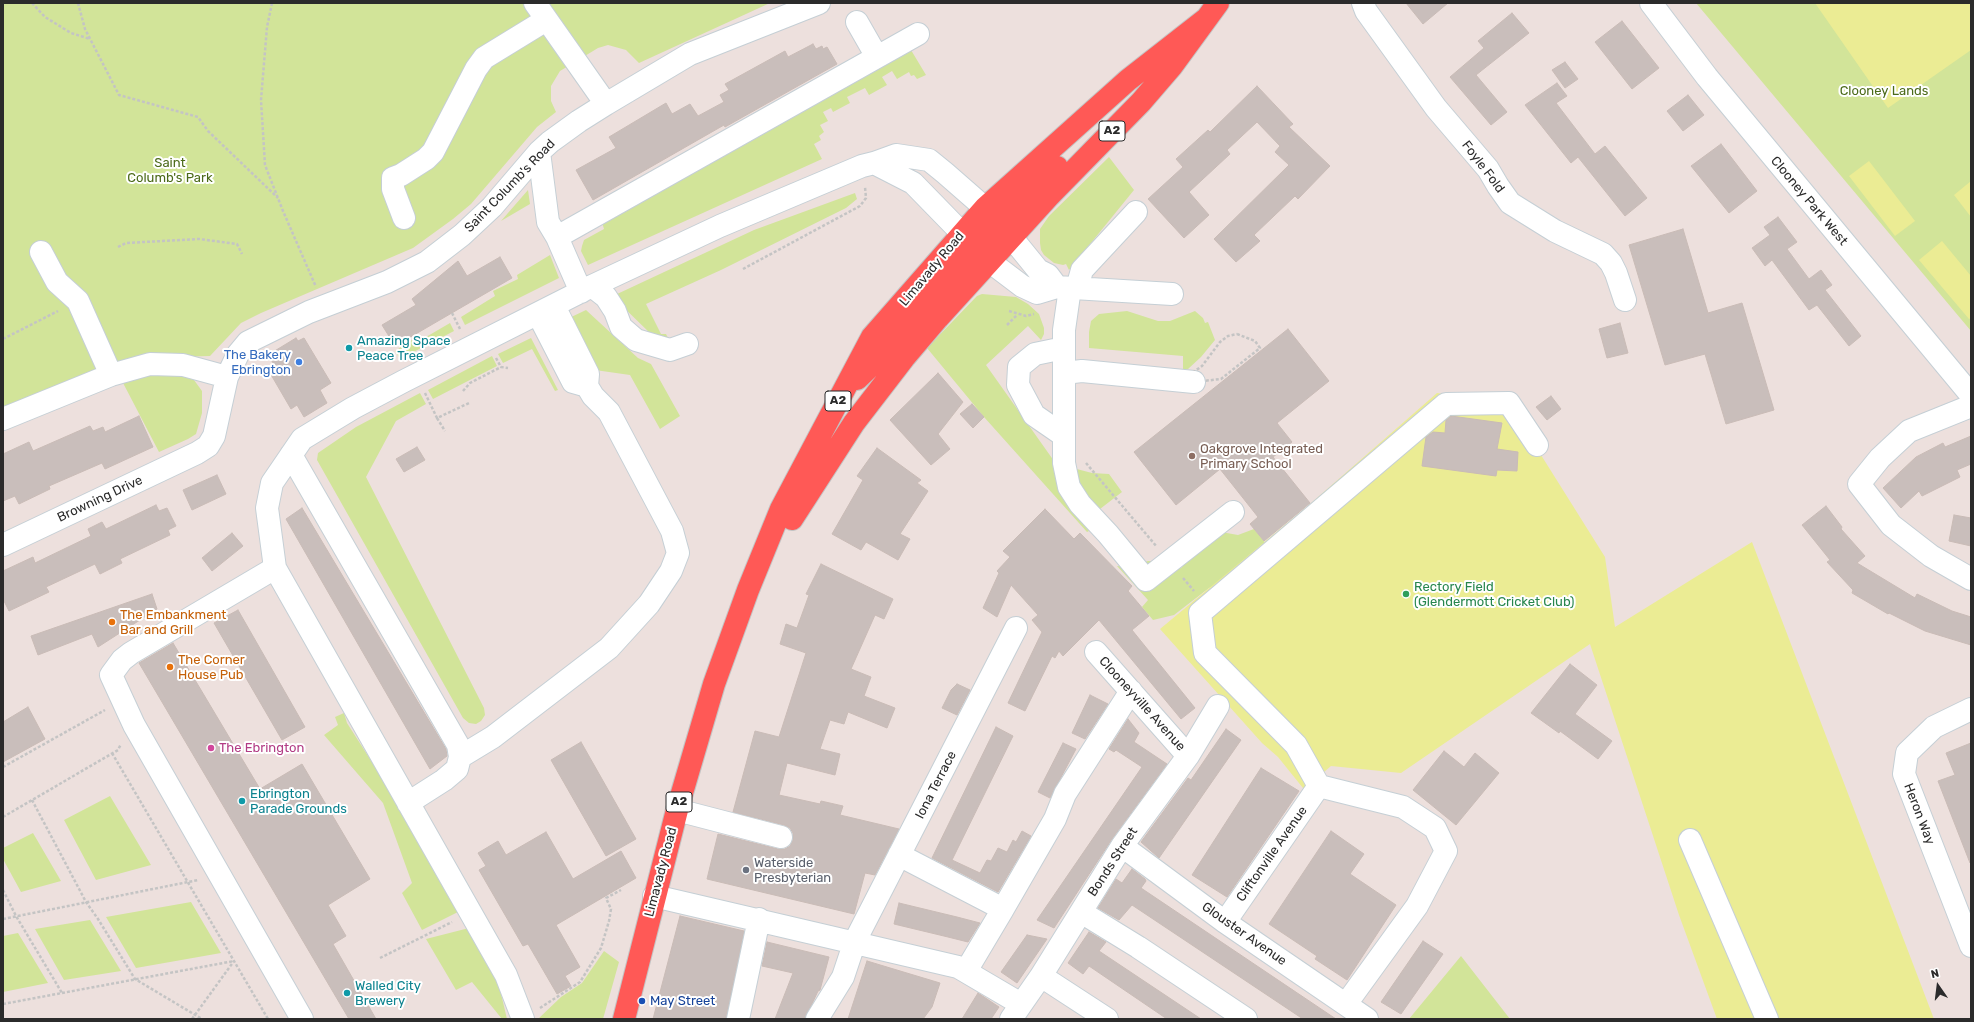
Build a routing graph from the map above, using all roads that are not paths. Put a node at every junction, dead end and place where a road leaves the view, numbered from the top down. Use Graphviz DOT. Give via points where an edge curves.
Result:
graph roads {
  1 [pos="819,3"];
  2 [pos="1362,3"];
  3 [pos="1651,3"];
  4 [pos="1211,8"];
  5 [pos="788,9"];
  6 [pos="540,11"];
  7 [pos="857,22"];
  8 [pos="918,34"];
  9 [pos="877,57"];
  10 [pos="606,104"];
  11 [pos="539,152"];
  12 [pos="867,172"];
  13 [pos="1136,212"];
  14 [pos="404,218"];
  15 [pos="999,223"];
  16 [pos="557,237"];
  17 [pos="975,247"];
  18 [pos="41,252"];
  19 [pos="1068,288"];
  20 [pos="587,289"];
  21 [pos="1172,294"];
  22 [pos="1625,300"];
  23 [pos="539,314"];
  24 [pos="687,344"];
  25 [pos="1064,348"];
  26 [pos="1064,374"];
  27 [pos="111,375"];
  28 [pos="227,377"];
  29 [pos="1194,382"];
  30 [pos="1971,395"];
  31 [pos="1971,406"];
  32 [pos="3,419"];
  33 [pos="1063,435"];
  34 [pos="1537,445"];
  35 [pos="197,453"];
  36 [pos="291,455"];
  37 [pos="1234,512"];
  38 [pos="3,545"];
  39 [pos="275,568"];
  40 [pos="1971,579"];
  41 [pos="748,590"];
  42 [pos="1016,628"];
  43 [pos="1096,652"];
  44 [pos="1130,691"];
  45 [pos="1218,706"];
  46 [pos="1971,710"];
  47 [pos="1188,756"];
  48 [pos="460,758"];
  49 [pos="1319,786"];
  50 [pos="408,803"];
  51 [pos="677,810"];
  52 [pos="781,837"];
  53 [pos="1690,840"];
  54 [pos="1122,846"];
  55 [pos="899,855"];
  56 [pos="654,896"];
  57 [pos="1003,909"];
  58 [pos="1081,912"];
  59 [pos="759,919"];
  60 [pos="1225,922"];
  61 [pos="855,941"];
  62 [pos="1971,946"];
  63 [pos="966,971"];
  64 [pos="1041,976"];
  65 [pos="1346,1004"];
  66 [pos="1016,1012"];
  67 [pos="822,1018"];
  68 [pos="302,1019"];
  69 [pos="523,1019"];
  70 [pos="624,1019"];
  71 [pos="738,1019"];
  72 [pos="1107,1019"];
  73 [pos="1246,1019"];
  74 [pos="1367,1019"];
  75 [pos="1767,1019"];
  1 -- 5 [label="street, Saint Columb's Road"];
  2 -- 22 [label="street, Foyle Fold" via="1428,97 1488,169 1510,203 1555,231 1603,254 1616,273"];
  3 -- 30 [label="street, Clooney Park West" via="1706,77"];
  4 -- 15 [label="highway, Limavady Road / A2" via="1128,80"];
  4 -- 15 [label="highway, Limavady Road / A2" via="1172,66 1141,102 1050,196"];
  5 -- 10 [label="street, Saint Columb's Road" via="690,54"];
  6 -- 10 [label="street"];
  6 -- 14 [label="street" via="484,58 433,152 426,159 393,178 393,189"];
  7 -- 9 [label="street"];
  8 -- 9 [label="street"];
  9 -- 16 [label="street"];
  10 -- 11 [label="street, Saint Columb's Road"];
  11 -- 16 [label="street" via="548,222"];
  11 -- 28 [label="street, Saint Columb's Road" via="492,207 428,262 387,282 324,306 248,342 238,354"];
  12 -- 15 [label="street" via="896,155 929,160"];
  12 -- 17 [label="street" via="913,183"];
  12 -- 20 [label="street" via="720,226"];
  13 -- 19 [label="street"];
  15 -- 17 [label="highway, Limavady Road / A2"];
  15 -- 17 [label="highway, Limavady Road / A2"];
  15 -- 19 [label="street" via="1038,270"];
  16 -- 20 [label="street"];
  17 -- 19 [label="street" via="1022,286 1037,293"];
  17 -- 41 [label="highway, Limavady Road / A2" via="904,358 854,423"];
  17 -- 41 [label="highway, Limavady Road / A2" via="922,282 872,337 781,509"];
  18 -- 27 [label="street" via="57,282 78,301"];
  19 -- 21 [label="street"];
  19 -- 25 [label="street"];
  20 -- 23 [label="street"];
  20 -- 24 [label="street" via="606,297 615,311 634,319 656,345 670,350"];
  23 -- 36 [label="street" via="353,408 302,439"];
  23 -- 48 [label="street" via="573,382 587,386 609,412 672,531 678,553 671,570 649,604 609,648 493,737"];
  25 -- 26 [label="street"];
  25 -- 33 [label="street" via="1034,354 1019,367 1018,385 1034,415"];
  26 -- 29 [label="street" via="1082,371"];
  26 -- 33 [label="street"];
  27 -- 28 [label="street" via="150,364 183,365"];
  27 -- 32 [label="street"];
  28 -- 35 [label="street, Saint Columb's Road" via="214,436 208,446"];
  31 -- 40 [label="street" via="1909,431 1880,458 1859,484 1892,525 1931,556"];
  33 -- 37 [label="street" via="1064,463 1069,487 1080,504 1146,580"];
  34 -- 49 [label="street" via="1509,403 1446,404 1200,613 1205,653 1296,745"];
  35 -- 38 [label="street, Browning Drive"];
  36 -- 39 [label="street" via="272,483 267,508"];
  36 -- 48 [label="street" via="458,745"];
  39 -- 50 [label="street"];
  39 -- 68 [label="street" via="131,653 111,675 134,725"];
  41 -- 51 [label="highway, Limavady Road / A2" via="714,684"];
  42 -- 55 [label="street, Iona Terrace"];
  43 -- 44 [label="street, Clooneyville Avenue"];
  44 -- 47 [label="street, Clooneyville Avenue"];
  44 -- 57 [label="street" via="1065,794 1056,819"];
  45 -- 47 [label="street, Bonds Street"];
  46 -- 62 [label="street, Heron Way" via="1934,727 1906,753 1904,774"];
  47 -- 54 [label="street, Bonds Street"];
  48 -- 50 [label="street" via="457,769"];
  49 -- 60 [label="street, Cliftonville Avenue"];
  49 -- 65 [label="street" via="1403,807 1435,828 1446,851 1417,906"];
  50 -- 69 [label="street" via="506,976"];
  51 -- 52 [label="street"];
  51 -- 56 [label="highway, Limavady Road / A2"];
  53 -- 75 [label="street"];
  54 -- 58 [label="street, Bonds Street"];
  54 -- 60 [label="street, Glouster Avenue"];
  55 -- 57 [label="street"];
  55 -- 61 [label="street, Iona Terrace"];
  56 -- 59 [label="street"];
  56 -- 70 [label="highway, Limavady Road / A2"];
  57 -- 63 [label="street"];
  58 -- 64 [label="street, Bonds Street"];
  58 -- 73 [label="street"];
  59 -- 61 [label="street"];
  59 -- 71 [label="street"];
  60 -- 65 [label="street, Glouster Avenue"];
  61 -- 63 [label="street"];
  61 -- 67 [label="street, Iona Terrace" via="843,977"];
  63 -- 66 [label="street"];
  64 -- 66 [label="street, Bonds Street"];
  64 -- 72 [label="street"];
  65 -- 74 [label="street, Glouster Avenue"];
}
